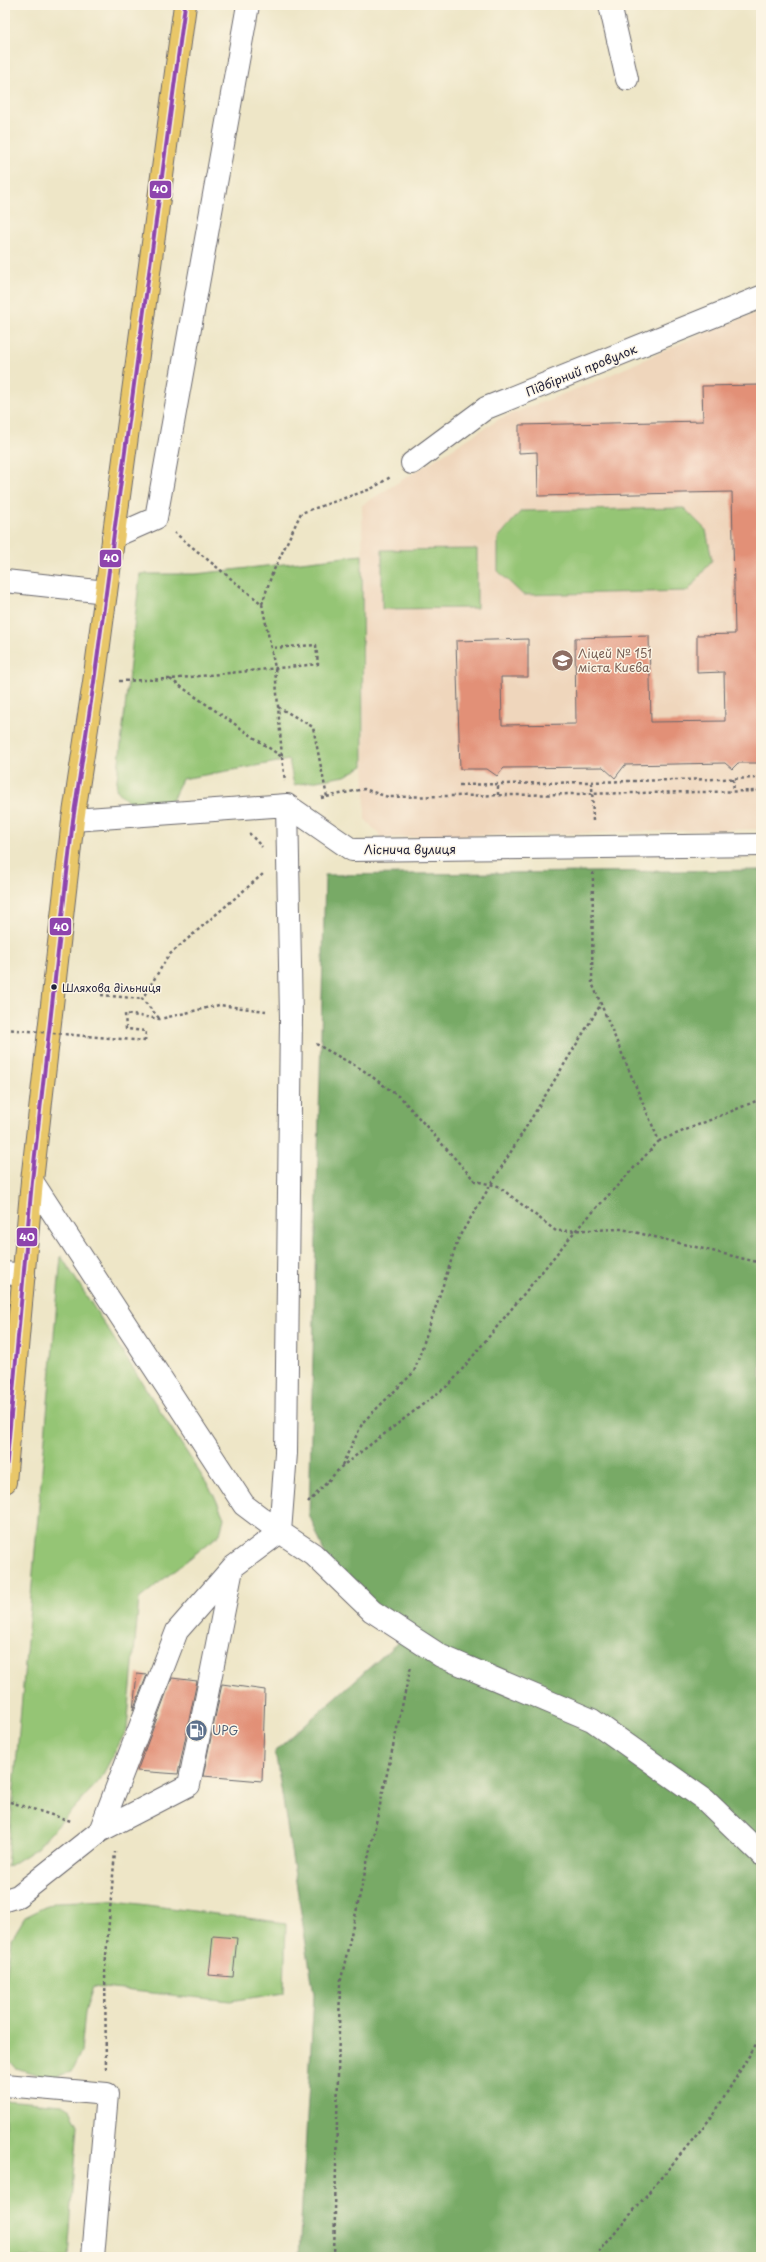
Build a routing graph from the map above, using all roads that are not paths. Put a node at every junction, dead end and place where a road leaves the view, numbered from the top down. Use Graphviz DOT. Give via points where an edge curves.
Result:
graph roads {
  1 [pos="185,5"];
  2 [pos="248,5"];
  3 [pos="610,5"];
  4 [pos="627,79"];
  5 [pos="761,297"];
  6 [pos="412,463"];
  7 [pos="113,537"];
  8 [pos="5,581"];
  9 [pos="106,592"];
  10 [pos="287,805"];
  11 [pos="73,820"];
  12 [pos="761,845"];
  13 [pos="32,1180"];
  14 [pos="14,1274"];
  15 [pos="5,1482"];
  16 [pos="280,1532"];
  17 [pos="232,1568"];
  18 [pos="109,1826"];
  19 [pos="761,1854"];
  20 [pos="5,1900"];
  21 [pos="5,2085"];
  22 [pos="93,2257"];
  1 -- 7 [label="main road"];
  2 -- 7 [label="street" via="156,518"];
  3 -- 4 [label="street"];
  5 -- 6 [label="street, Підбірний провулок" via="486,408"];
  7 -- 9 [label="main road"];
  8 -- 9 [label="street"];
  9 -- 11 [label="main road"];
  10 -- 11 [label="street"];
  10 -- 12 [label="street, Ліснича вулиця" via="352,850"];
  10 -- 16 [label="street" via="291,1018 286,1453"];
  11 -- 13 [label="main road"];
  13 -- 14 [label="main road"];
  13 -- 16 [label="street" via="244,1505"];
  14 -- 15 [label="main road"];
  16 -- 17 [label="street"];
  16 -- 19 [label="street" via="313,1554 372,1611 441,1656 592,1720 705,1800"];
  17 -- 18 [label="street" via="177,1631"];
  17 -- 18 [label="street" via="190,1785"];
  18 -- 20 [label="street" via="18,1896"];
  21 -- 22 [label="street" via="107,2094"];
}
